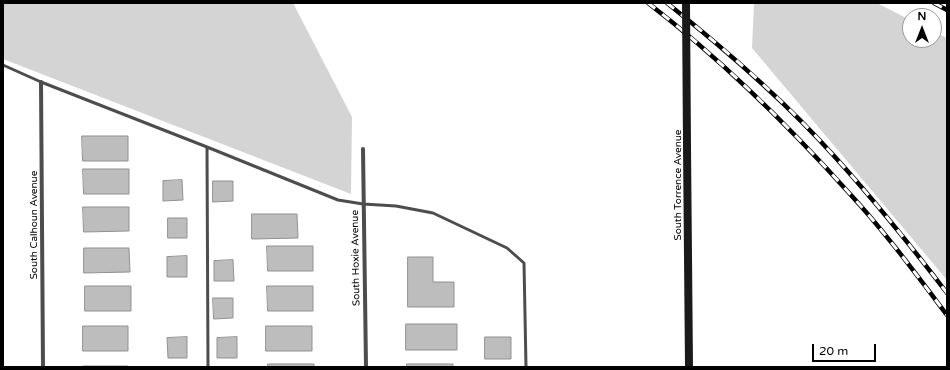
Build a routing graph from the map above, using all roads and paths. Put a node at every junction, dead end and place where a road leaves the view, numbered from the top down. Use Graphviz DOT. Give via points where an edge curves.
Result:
graph roads {
  1 [pos="686,3"];
  2 [pos="3,65"];
  3 [pos="41,82"];
  4 [pos="207,147"];
  5 [pos="363,148"];
  6 [pos="363,204"];
  7 [pos="43,367"];
  8 [pos="208,367"];
  9 [pos="366,367"];
  10 [pos="526,367"];
  11 [pos="689,367"];
  1 -- 11 [label="main road, South Torrence Avenue, bridge"];
  2 -- 3 [label="lane"];
  3 -- 4 [label="lane"];
  3 -- 7 [label="street, South Calhoun Avenue"];
  4 -- 6 [label="lane" via="338,200"];
  4 -- 8 [label="lane"];
  5 -- 6 [label="street, South Hoxie Avenue"];
  6 -- 9 [label="street, South Hoxie Avenue"];
  6 -- 10 [label="lane" via="396,206 433,213 507,248 524,263"];
}
